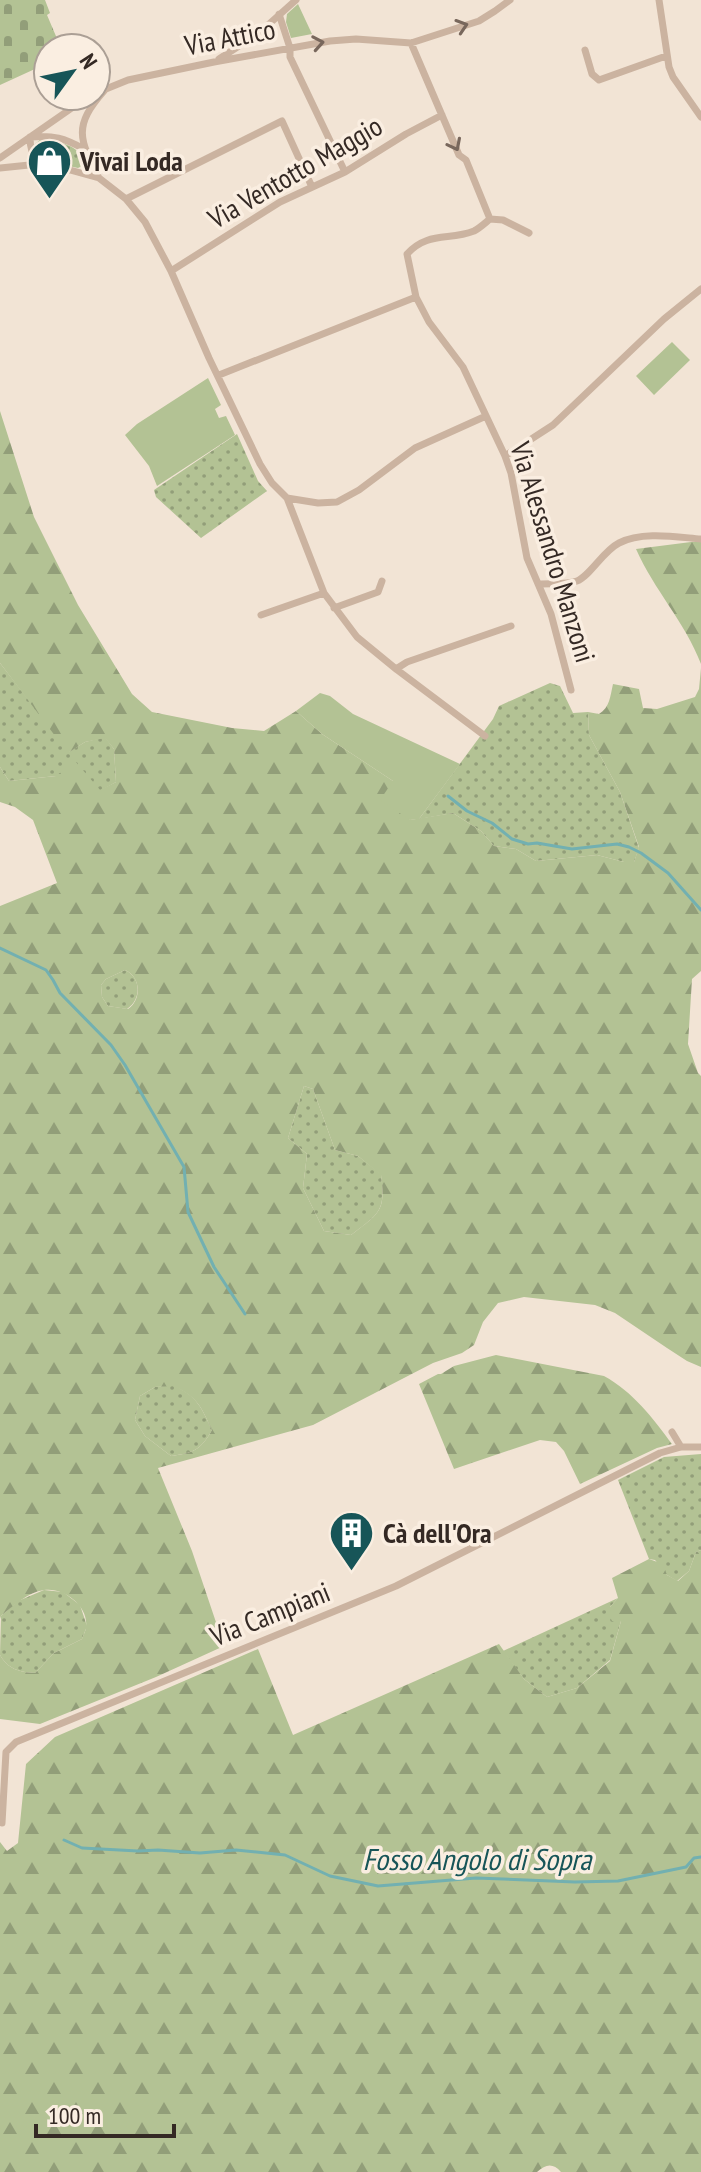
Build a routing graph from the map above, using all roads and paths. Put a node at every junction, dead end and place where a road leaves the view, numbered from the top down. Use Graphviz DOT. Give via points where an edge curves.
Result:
graph roads {
  1 [pos="279,0"];
  2 [pos="296,0"];
  3 [pos="510,0"];
  4 [pos="659,0"];
  5 [pos="281,12"];
  6 [pos="254,37"];
  7 [pos="411,43"];
  8 [pos="290,48"];
  9 [pos="585,50"];
  10 [pos="258,54"];
  11 [pos="666,56"];
  12 [pos="214,62"];
  13 [pos="112,86"];
  14 [pos="66,112"];
  15 [pos="89,112"];
  16 [pos="442,115"];
  17 [pos="701,117"];
  18 [pos="30,137"];
  19 [pos="84,150"];
  20 [pos="0,158"];
  21 [pos="39,164"];
  22 [pos="0,168"];
  23 [pos="345,172"];
  24 [pos="99,178"];
  25 [pos="312,187"];
  26 [pos="126,199"];
  27 [pos="490,219"];
  28 [pos="529,233"];
  29 [pos="171,271"];
  30 [pos="701,289"];
  31 [pos="416,297"];
  32 [pos="219,375"];
  33 [pos="486,416"];
  34 [pos="505,456"];
  35 [pos="287,498"];
  36 [pos="701,539"];
  37 [pos="382,581"];
  38 [pos="539,584"];
  39 [pos="324,593"];
  40 [pos="334,608"];
  41 [pos="261,615"];
  42 [pos="511,626"];
  43 [pos="396,669"];
  44 [pos="571,690"];
  45 [pos="485,736"];
  46 [pos="672,1432"];
  47 [pos="681,1447"];
  48 [pos="701,1447"];
  49 [pos="2,1823"];
  1 -- 5 [label="street"];
  2 -- 5 [label="street"];
  7 -- 3 [label="street, Via Attico, one-way" via="479,21"];
  4 -- 11 [label="street"];
  5 -- 6 [label="street"];
  5 -- 8 [label="street"];
  6 -- 10 [label="street"];
  6 -- 12 [label="street"];
  8 -- 7 [label="street, Via Attico, one-way" via="356,39"];
  7 -- 16 [label="street"];
  8 -- 10 [label="street, Via Attico"];
  8 -- 23 [label="street"];
  9 -- 11 [label="street" via="599,80"];
  10 -- 12 [label="street, Via Attico"];
  11 -- 17 [label="street" via="673,77"];
  12 -- 13 [label="street, Via Attico"];
  14 -- 18 [label="street"];
  15 -- 19 [label="street"];
  16 -- 23 [label="street, Via Ventotto Maggio"];
  16 -- 27 [label="street, one-way"];
  18 -- 19 [label="street" via="65,139"];
  18 -- 20 [label="street"];
  18 -- 21 [label="street"];
  19 -- 24 [label="street"];
  21 -- 22 [label="street"];
  21 -- 24 [label="street"];
  23 -- 25 [label="street, Via Ventotto Maggio"];
  24 -- 26 [label="street"];
  25 -- 26 [label="street" via="282,121"];
  25 -- 29 [label="street, Via Ventotto Maggio"];
  26 -- 29 [label="street"];
  27 -- 28 [label="street"];
  27 -- 31 [label="street, Via Alessandro Manzoni" via="475,231 425,240 407,254"];
  29 -- 32 [label="street"];
  30 -- 34 [label="street" via="553,425"];
  31 -- 32 [label="street"];
  31 -- 33 [label="street, Via Alessandro Manzoni" via="463,367"];
  32 -- 35 [label="street" via="260,464"];
  33 -- 34 [label="street, Via Alessandro Manzoni"];
  33 -- 35 [label="street" via="415,448 337,502"];
  34 -- 38 [label="street, Via Alessandro Manzoni" via="527,558"];
  35 -- 39 [label="street"];
  36 -- 38 [label="street" via="648,536 619,543 584,578"];
  37 -- 40 [label="street" via="378,592"];
  38 -- 44 [label="street, Via Alessandro Manzoni"];
  39 -- 40 [label="street"];
  39 -- 41 [label="street"];
  40 -- 43 [label="street" via="357,637"];
  42 -- 43 [label="street"];
  43 -- 45 [label="street"];
  46 -- 47 [label="street"];
  47 -- 48 [label="street, Via Campiani"];
  47 -- 49 [label="street, Via Campiani" via="642,1461 396,1586 16,1742 6,1752"];
}
